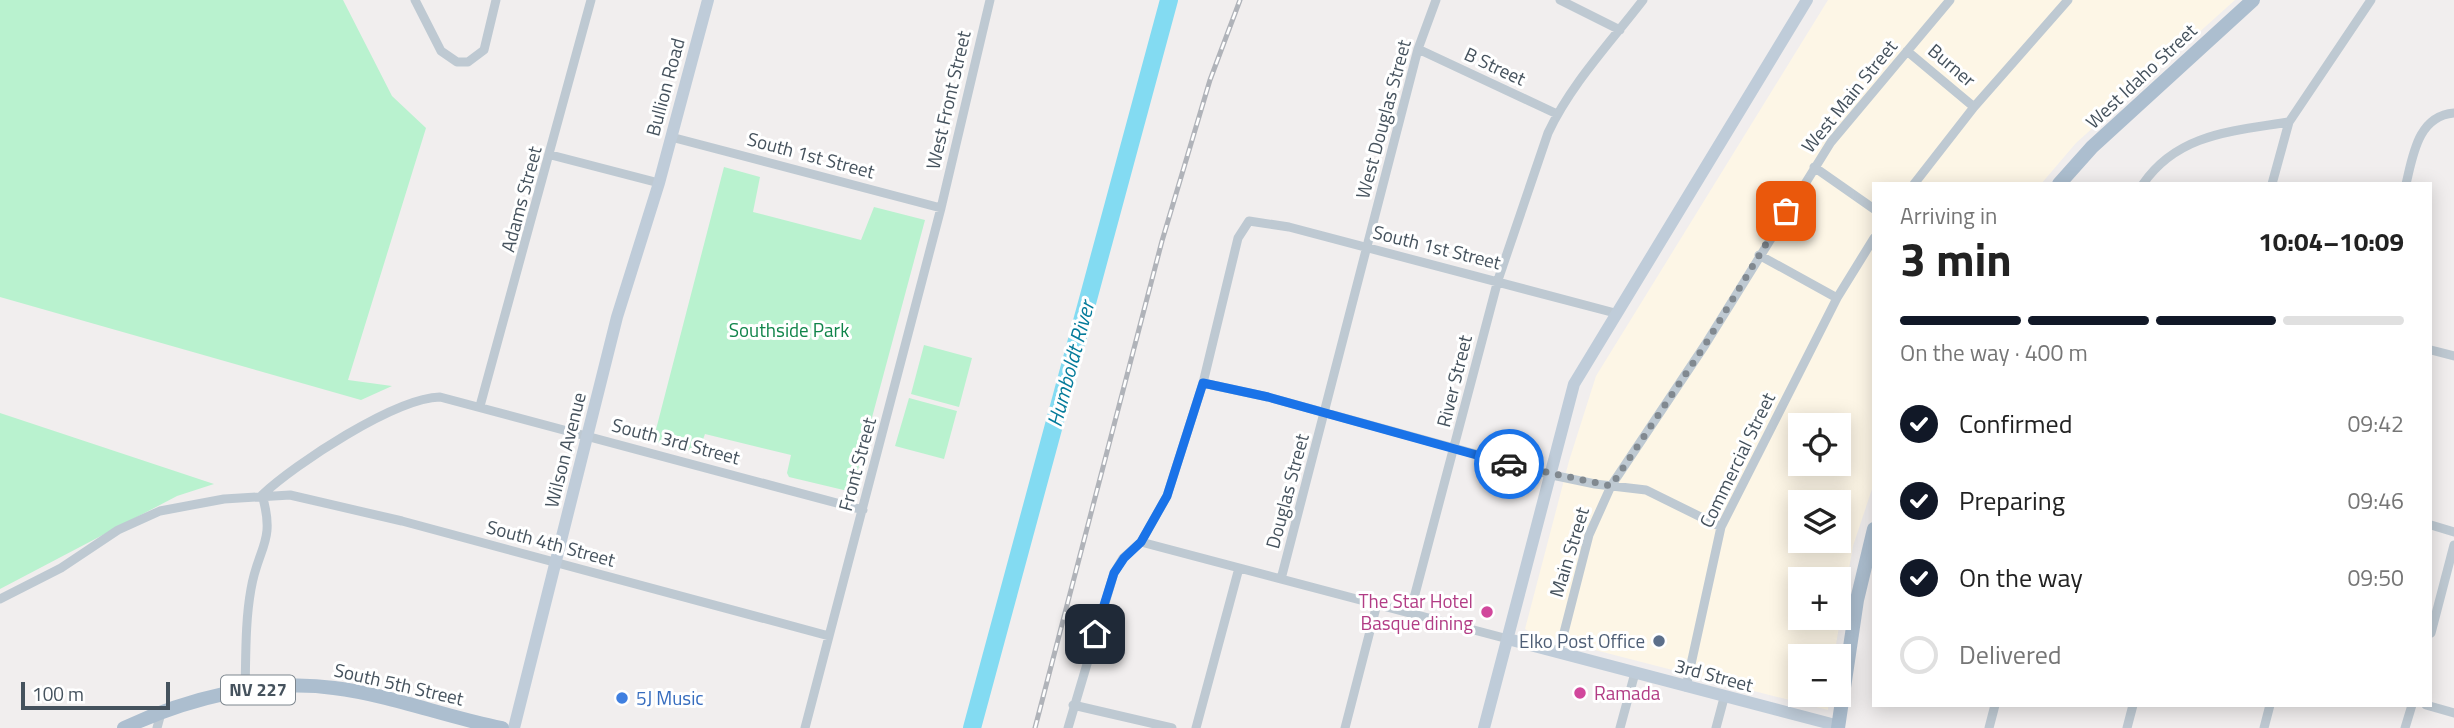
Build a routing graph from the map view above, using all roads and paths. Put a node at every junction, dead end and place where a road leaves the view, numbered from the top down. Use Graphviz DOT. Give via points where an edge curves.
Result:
graph roads {
  1 [pos="415,0"];
  2 [pos="496,0"];
  3 [pos="591,0"];
  4 [pos="708,0"];
  5 [pos="990,0"];
  6 [pos="1436,0"];
  7 [pos="1560,0"];
  8 [pos="1643,0"];
  9 [pos="1807,0"];
  10 [pos="1950,0"];
  11 [pos="2068,0"];
  12 [pos="2253,0"];
  13 [pos="2371,0"];
  14 [pos="1620,30"];
  15 [pos="1418,49"];
  16 [pos="1907,51"];
  17 [pos="1974,107"];
  18 [pos="2454,113"];
  19 [pos="1557,114"];
  20 [pos="2289,122"];
  21 [pos="671,137"];
  22 [pos="551,155"];
  23 [pos="1814,167"];
  24 [pos="1916,182"];
  25 [pos="2061,182"];
  26 [pos="2145,182"];
  27 [pos="2273,182"];
  28 [pos="2407,182"];
  29 [pos="659,183"];
  30 [pos="941,208"];
  31 [pos="1872,208"];
  32 [pos="1872,241"];
  33 [pos="1367,248"];
  34 [pos="1759,255"];
  35 [pos="1498,279"];
  36 [pos="1837,298"];
  37 [pos="1615,313"];
  38 [pos="2432,350"];
  39 [pos="2454,356"];
  40 [pos="1203,383"];
  41 [pos="480,406"];
  42 [pos="1326,413"];
  43 [pos="588,436"];
  44 [pos="1455,450"];
  45 [pos="1552,475"];
  46 [pos="1611,486"];
  47 [pos="262,495"];
  48 [pos="863,510"];
  49 [pos="2432,526"];
  50 [pos="1721,527"];
  51 [pos="2454,531"];
  52 [pos="1872,537"];
  53 [pos="1141,542"];
  54 [pos="2454,545"];
  55 [pos="555,562"];
  56 [pos="1239,568"];
  57 [pos="1281,579"];
  58 [pos="0,599"];
  59 [pos="1377,604"];
  60 [pos="1410,613"];
  61 [pos="2432,629"];
  62 [pos="829,636"];
  63 [pos="1508,639"];
  64 [pos="1559,652"];
  65 [pos="1635,673"];
  66 [pos="1686,687"];
  67 [pos="245,691"];
  68 [pos="1724,698"];
  69 [pos="1073,705"];
  70 [pos="1994,707"];
  71 [pos="2132,707"];
  72 [pos="2269,707"];
  73 [pos="2411,707"];
  74 [pos="2432,707"];
  75 [pos="2454,713"];
  76 [pos="159,721"];
  77 [pos="1839,727"];
  78 [pos="124,728"];
  79 [pos="502,728"];
  80 [pos="514,728"];
  81 [pos="805,728"];
  82 [pos="1068,728"];
  83 [pos="1172,728"];
  84 [pos="1196,728"];
  85 [pos="1345,728"];
  86 [pos="1484,728"];
  87 [pos="1620,728"];
  88 [pos="1716,728"];
  89 [pos="1989,728"];
  90 [pos="2127,728"];
  91 [pos="2264,728"];
  92 [pos="2406,728"];
  1 -- 2 [label="street" via="441,51 457,62 468,62 484,50"];
  3 -- 22 [label="street, Adams Street"];
  4 -- 21 [label="street, Bullion Road"];
  5 -- 30 [label="street, West Front Street"];
  6 -- 15 [label="street, West Douglas Street"];
  7 -- 14 [label="street"];
  8 -- 14 [label="street, River Street"];
  9 -- 37 [label="street"];
  10 -- 16 [label="street, West Main Street"];
  11 -- 17 [label="street"];
  12 -- 25 [label="main road, West Idaho Street" via="2092,147"];
  13 -- 20 [label="street"];
  14 -- 19 [label="street, River Street"];
  15 -- 19 [label="street, B Street"];
  15 -- 33 [label="street, West Douglas Street"];
  16 -- 17 [label="street, Burner"];
  16 -- 23 [label="street, West Main Street"];
  17 -- 24 [label="street"];
  18 -- 28 [label="street" via="2432,121 2417,143"];
  19 -- 35 [label="street, River Street"];
  20 -- 26 [label="street" via="2206,135 2169,155"];
  20 -- 27 [label="street"];
  21 -- 29 [label="street, Bullion Road"];
  21 -- 30 [label="street, South 1st Street"];
  22 -- 29 [label="street"];
  22 -- 41 [label="street, Adams Street"];
  23 -- 31 [label="street"];
  23 -- 34 [label="street, West Main Street"];
  29 -- 43 [label="street, Wilson Avenue" via="617,317"];
  30 -- 48 [label="street, Front Street"];
  32 -- 36 [label="street, Commercial Street"];
  33 -- 35 [label="street, South 1st Street"];
  33 -- 40 [label="street, South 1st Street" via="1249,221 1238,237"];
  33 -- 42 [label="street, Douglas Street"];
  34 -- 36 [label="street"];
  34 -- 46 [label="street, Main Street"];
  35 -- 37 [label="street, South 1st Street"];
  35 -- 44 [label="street, River Street"];
  36 -- 50 [label="street, Commercial Street"];
  37 -- 45 [label="street" via="1573,384"];
  38 -- 39 [label="street"];
  40 -- 42 [label="street"];
  40 -- 53 [label="street" via="1167,496"];
  41 -- 43 [label="street, South 3rd Street"];
  41 -- 47 [label="street, South 3rd Street" via="440,397 415,400 319,453"];
  42 -- 44 [label="street"];
  42 -- 57 [label="street, Douglas Street"];
  43 -- 48 [label="street, South 3rd Street"];
  43 -- 55 [label="street, Wilson Avenue"];
  44 -- 45 [label="street"];
  44 -- 60 [label="street, River Street"];
  45 -- 46 [label="street"];
  45 -- 63 [label="street"];
  46 -- 50 [label="street" via="1646,490"];
  46 -- 64 [label="street, Main Street" via="1589,535"];
  47 -- 55 [label="street, South 4th Street" via="330,502"];
  47 -- 58 [label="street, South 4th Street" via="180,505 150,515"];
  47 -- 67 [label="street" via="269,525 251,585"];
  48 -- 62 [label="street, Front Street"];
  49 -- 51 [label="street"];
  50 -- 66 [label="street, Commercial Street"];
  52 -- 77 [label="main road" via="1857,600"];
  53 -- 56 [label="street"];
  53 -- 69 [label="street" via="1114,573"];
  54 -- 61 [label="street"];
  55 -- 62 [label="street, South 4th Street"];
  55 -- 80 [label="street, Wilson Avenue"];
  56 -- 57 [label="street"];
  56 -- 84 [label="street"];
  57 -- 59 [label="street"];
  59 -- 60 [label="street, 3rd Street"];
  59 -- 85 [label="street"];
  60 -- 63 [label="street, 3rd Street"];
  62 -- 81 [label="street, Front Street"];
  63 -- 64 [label="street, 3rd Street"];
  63 -- 86 [label="street"];
  64 -- 65 [label="street, 3rd Street"];
  65 -- 66 [label="street, 3rd Street"];
  65 -- 87 [label="street"];
  66 -- 68 [label="street, 3rd Street"];
  67 -- 76 [label="main road, South 5th Street / NV 227"];
  67 -- 79 [label="main road, South 5th Street / NV 227" via="335,688"];
  68 -- 77 [label="street, 3rd Street"];
  68 -- 88 [label="street"];
  69 -- 82 [label="street"];
  69 -- 83 [label="street"];
  70 -- 89 [label="street"];
  71 -- 90 [label="street"];
  72 -- 91 [label="street"];
  73 -- 92 [label="street"];
  74 -- 75 [label="street"];
  76 -- 78 [label="main road, South 5th Street / NV 227"];
}
